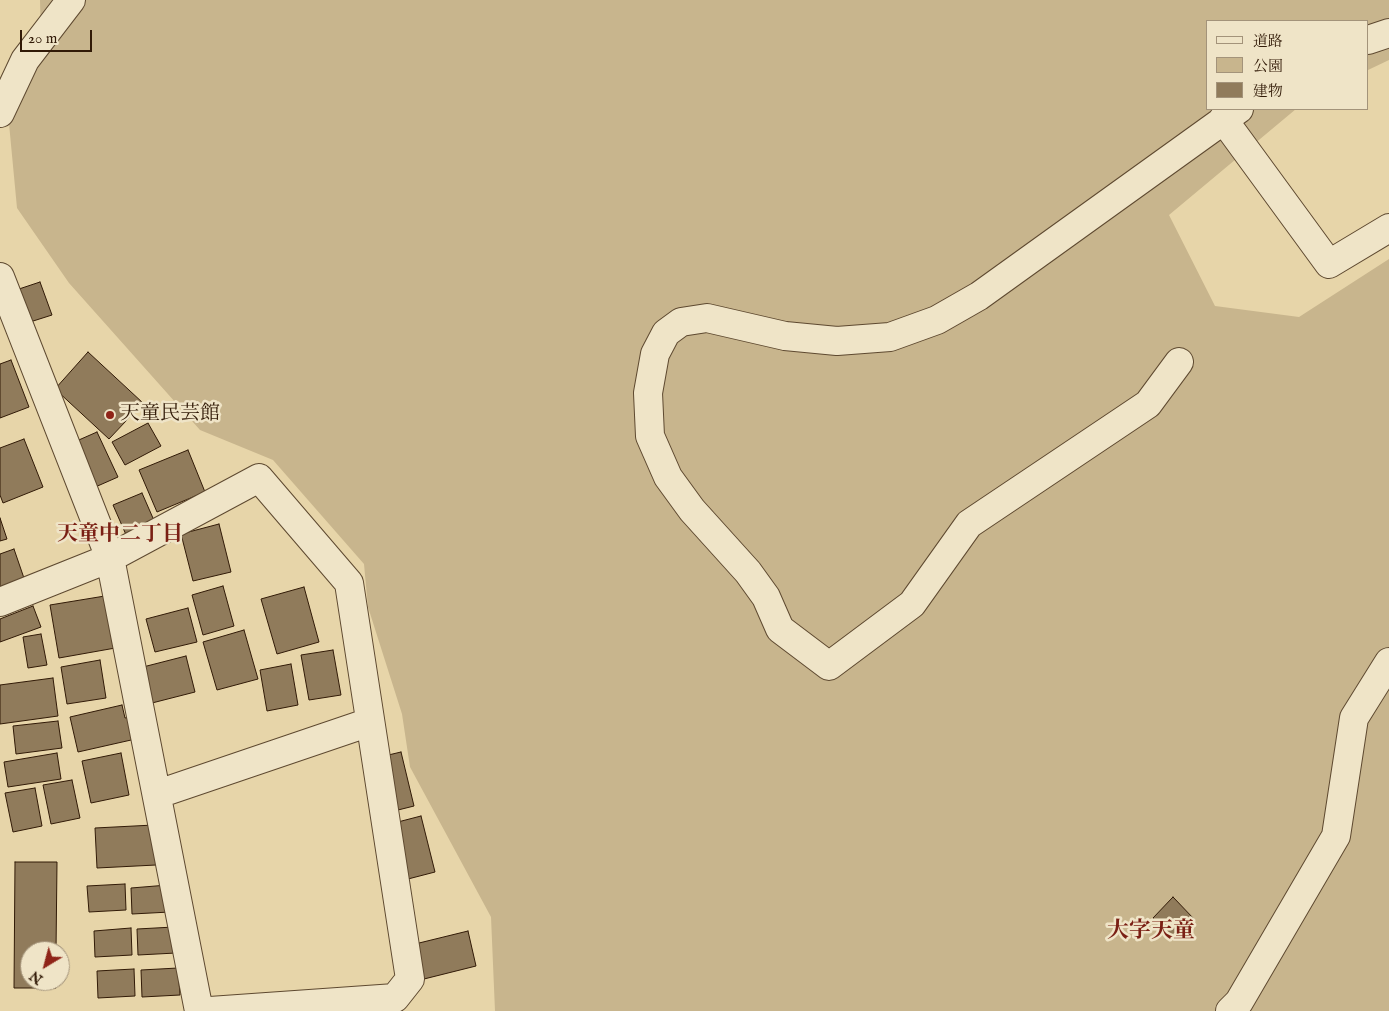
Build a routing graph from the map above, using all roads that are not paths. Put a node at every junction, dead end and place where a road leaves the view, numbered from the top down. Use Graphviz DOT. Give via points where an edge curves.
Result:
graph roads {
  1 [pos="71,0"];
  2 [pos="1389,33"];
  3 [pos="1369,40"];
  4 [pos="0,113"];
  5 [pos="1231,114"];
  6 [pos="1389,228"];
  7 [pos="0,278"];
  8 [pos="1179,362"];
  9 [pos="110,558"];
  10 [pos="0,602"];
  11 [pos="1389,662"];
  12 [pos="370,722"];
  13 [pos="158,794"];
  14 [pos="325,1007"];
  15 [pos="199,1011"];
  16 [pos="210,1011"];
  17 [pos="1230,1011"];
  1 -- 4 [label="street" via="25,60"];
  2 -- 3 [label="street"];
  5 -- 6 [label="street" via="1329,264"];
  5 -- 8 [label="street" via="979,296 937,320 890,337 837,340 785,336 707,318 681,322 666,333 655,354 648,393 650,436 668,477 692,510 748,572 766,597 780,628 829,666 912,604 969,524 1148,404"];
  7 -- 9 [label="street"];
  9 -- 10 [label="street"];
  9 -- 12 [label="street" via="258,478 349,583"];
  9 -- 13 [label="street"];
  11 -- 17 [label="street" via="1354,718 1336,836 1239,1002"];
  12 -- 13 [label="street"];
  12 -- 14 [label="street" via="410,979 395,998"];
  13 -- 15 [label="street"];
  14 -- 16 [label="street"];
}
